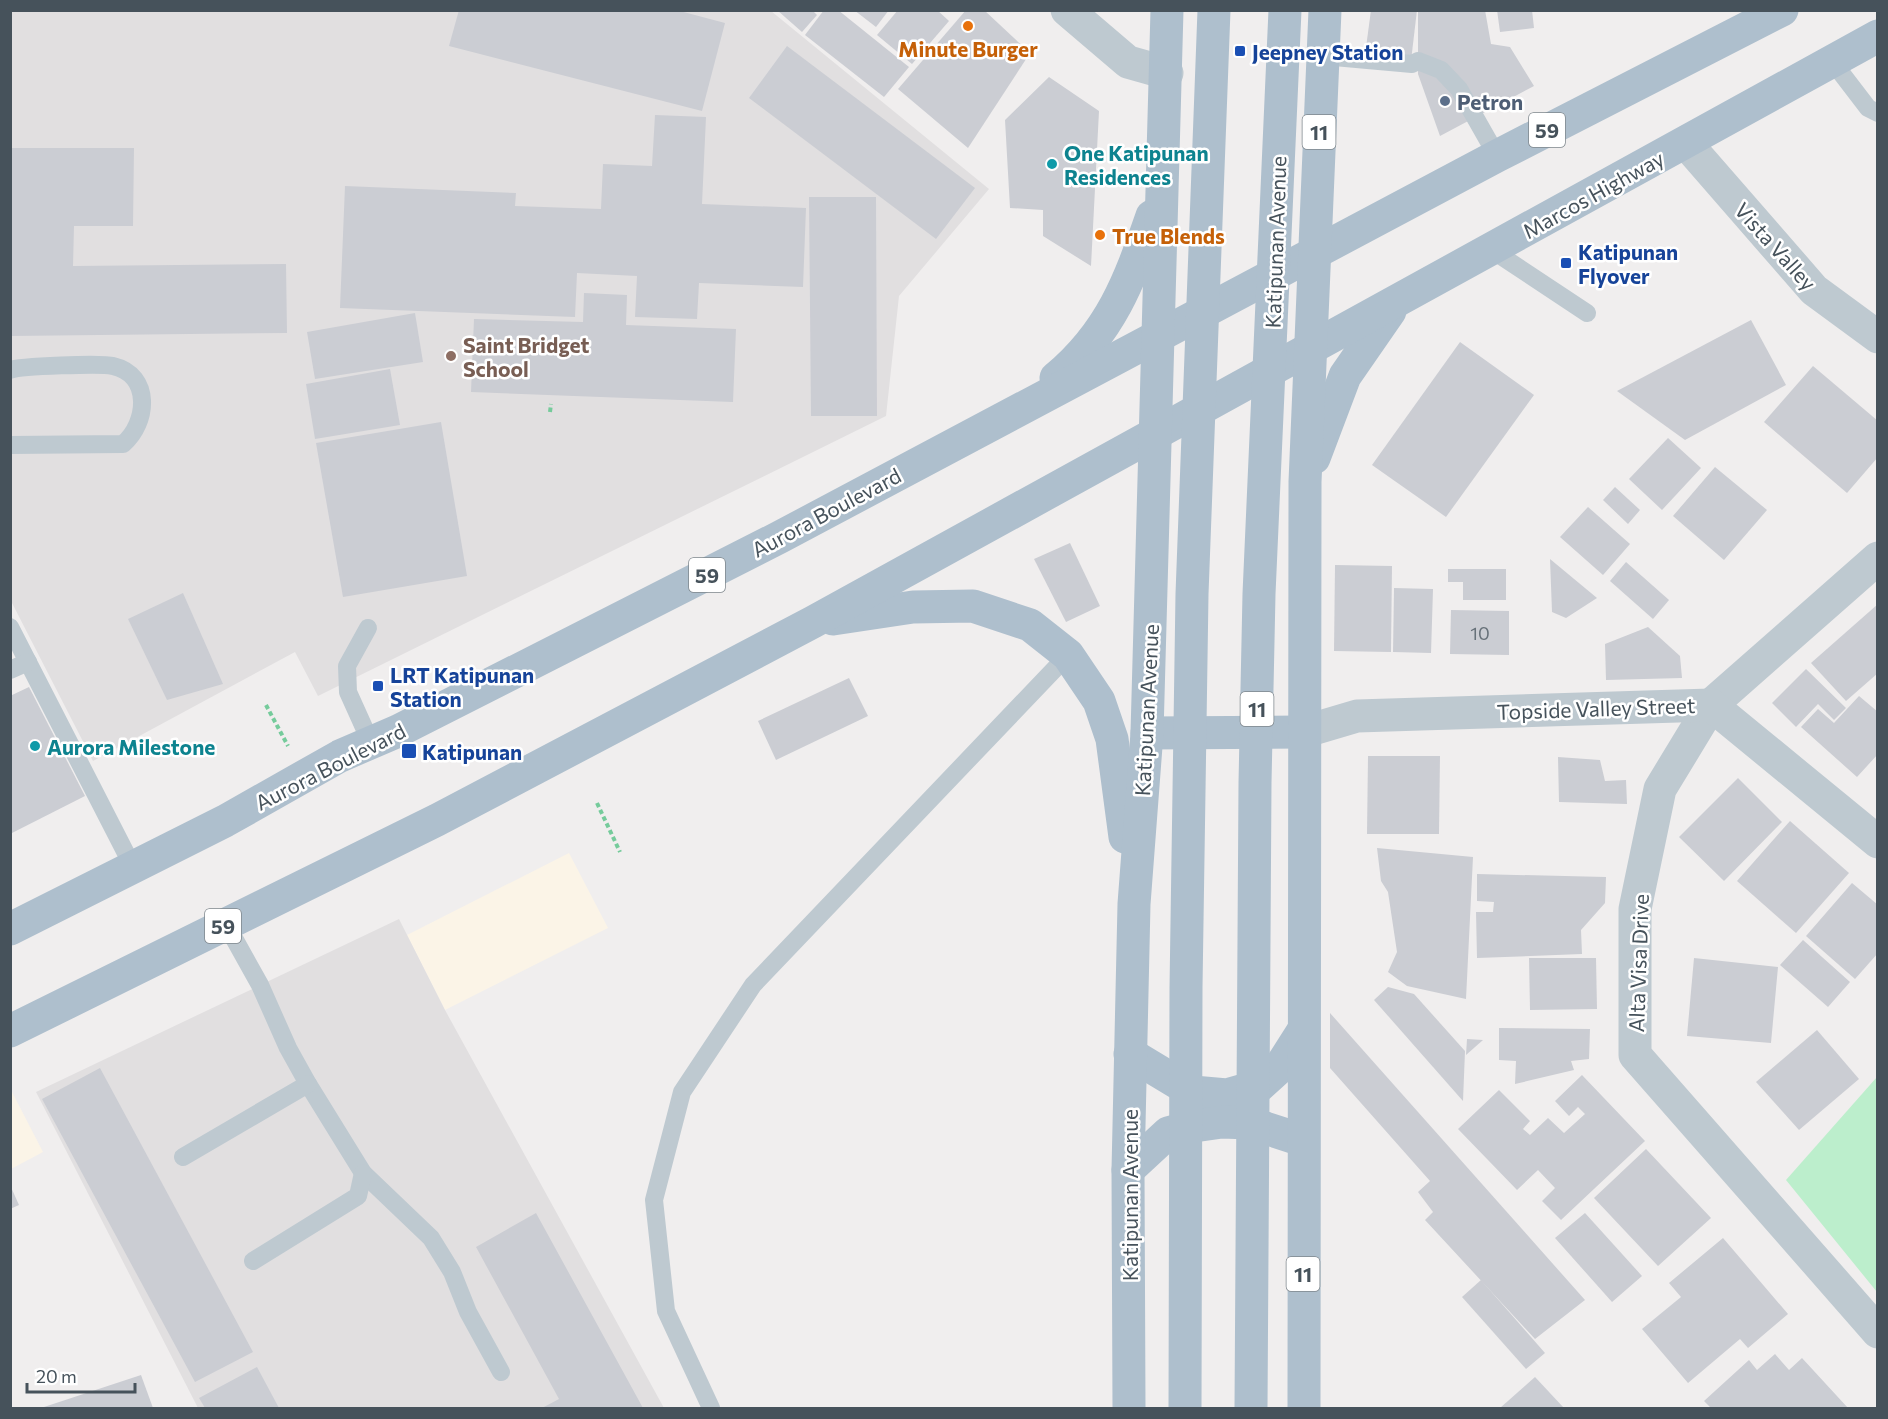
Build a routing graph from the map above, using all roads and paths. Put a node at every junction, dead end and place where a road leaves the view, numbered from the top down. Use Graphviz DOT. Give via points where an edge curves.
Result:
graph roads {
  1 [pos="1067,10"];
  2 [pos="1167,10"];
  3 [pos="1214,10"];
  4 [pos="1285,10"];
  5 [pos="1325,10"];
  6 [pos="1782,10"];
  7 [pos="1878,36"];
  8 [pos="1323,56"];
  9 [pos="1832,61"];
  10 [pos="1167,73"];
  11 [pos="1878,113"];
  12 [pos="1686,143"];
  13 [pos="1497,156"];
  14 [pos="1162,186"];
  15 [pos="1492,250"];
  16 [pos="1314,254"];
  17 [pos="1395,304"];
  18 [pos="1587,313"];
  19 [pos="1159,335"];
  20 [pos="1878,337"];
  21 [pos="1309,352"];
  22 [pos="10,370"];
  23 [pos="551,404"];
  24 [pos="550,412"];
  25 [pos="1013,413"];
  26 [pos="1156,432"];
  27 [pos="10,445"];
  28 [pos="1305,482"];
  29 [pos="1878,558"];
  30 [pos="813,622"];
  31 [pos="10,627"];
  32 [pos="368,628"];
  33 [pos="1068,655"];
  34 [pos="28,662"];
  35 [pos="10,670"];
  36 [pos="266,705"];
  37 [pos="1710,705"];
  38 [pos="1304,732"];
  39 [pos="1147,733"];
  40 [pos="371,743"];
  41 [pos="289,747"];
  42 [pos="597,803"];
  43 [pos="1878,842"];
  44 [pos="620,852"];
  45 [pos="133,867"];
  46 [pos="1134,904"];
  47 [pos="226,924"];
  48 [pos="10,929"];
  49 [pos="10,1031"];
  50 [pos="1304,1031"];
  51 [pos="1130,1054"];
  52 [pos="308,1084"];
  53 [pos="1302,1140"];
  54 [pos="183,1157"];
  55 [pos="1128,1170"];
  56 [pos="363,1173"];
  57 [pos="253,1261"];
  58 [pos="1878,1332"];
  59 [pos="501,1372"];
  60 [pos="711,1408"];
  61 [pos="1129,1408"];
  62 [pos="1185,1408"];
  63 [pos="1251,1408"];
  64 [pos="1304,1408"];
  1 -- 10 [label="street" via="1128,62"];
  2 -- 10 [label="main road, Katipunan Avenue"];
  3 -- 62 [label="main road, Katipunan Avenue, bridge" via="1192,594"];
  4 -- 63 [label="main road, Katipunan Avenue / 11, bridge" via="1259,606"];
  5 -- 8 [label="main road, Katipunan Avenue / 11"];
  6 -- 13 [label="main road, 59"];
  7 -- 9 [label="main road, Marcos Highway / 59"];
  8 -- 13 [label="lane" via="1412,64 1418,61 1442,70 1460,89"];
  8 -- 16 [label="main road, Katipunan Avenue / 11"];
  9 -- 11 [label="lane" via="1868,108"];
  9 -- 12 [label="main road, Marcos Highway / 59"];
  10 -- 14 [label="main road, Katipunan Avenue"];
  12 -- 15 [label="main road, Marcos Highway / 59"];
  12 -- 20 [label="street, Vista Valley" via="1814,290"];
  13 -- 16 [label="main road, 59"];
  14 -- 19 [label="main road, Katipunan Avenue"];
  14 -- 25 [label="main road" via="1131,279 1104,327 1071,364"];
  15 -- 17 [label="main road, Marcos Highway / 59"];
  15 -- 18 [label="lane"];
  16 -- 19 [label="main road, 59"];
  16 -- 21 [label="main road, Katipunan Avenue / 11"];
  17 -- 21 [label="main road, Marcos Highway / 59"];
  17 -- 28 [label="main road" via="1345,376"];
  19 -- 25 [label="main road, Aurora Boulevard / 59"];
  19 -- 26 [label="main road, Katipunan Avenue"];
  21 -- 26 [label="main road, 59"];
  21 -- 28 [label="main road, Katipunan Avenue / 11"];
  22 -- 27 [label="lane" via="112,366 133,379 142,402 139,426 123,444"];
  23 -- 24 [label="path"];
  25 -- 40 [label="main road, Aurora Boulevard / 59" via="770,543"];
  26 -- 30 [label="main road, 59"];
  26 -- 39 [label="main road, Katipunan Avenue"];
  28 -- 38 [label="main road, Katipunan Avenue / 11"];
  29 -- 37 [label="street, Alta Visa Drive"];
  30 -- 33 [label="main road" via="913,608 973,606 1030,625"];
  30 -- 47 [label="main road, 59" via="436,820"];
  31 -- 34 [label="lane"];
  32 -- 40 [label="lane" via="347,666 348,692"];
  33 -- 46 [label="main road" via="1099,701 1112,738"];
  33 -- 60 [label="lane" via="753,985 682,1092 654,1200 666,1311"];
  34 -- 35 [label="lane"];
  34 -- 45 [label="lane"];
  36 -- 41 [label="path"];
  37 -- 38 [label="street, Topside Valley Street" via="1357,717"];
  37 -- 43 [label="street, Topside Valley Street"];
  37 -- 58 [label="street, Alta Visa Drive" via="1660,789 1635,909 1635,1055"];
  38 -- 39 [label="main road"];
  38 -- 50 [label="main road, Katipunan Avenue / 11"];
  39 -- 46 [label="main road, Katipunan Avenue"];
  40 -- 45 [label="main road, Aurora Boulevard / 59"];
  42 -- 44 [label="path"];
  45 -- 48 [label="main road, Aurora Boulevard / 59"];
  46 -- 51 [label="main road, Katipunan Avenue"];
  47 -- 49 [label="main road, 59"];
  47 -- 52 [label="lane"];
  50 -- 51 [label="main road" via="1280,1067 1259,1086 1227,1095 1193,1092"];
  50 -- 53 [label="main road, Katipunan Avenue / 11"];
  51 -- 55 [label="main road, Katipunan Avenue"];
  52 -- 54 [label="lane"];
  52 -- 56 [label="lane"];
  53 -- 55 [label="main road" via="1250,1123 1194,1126 1168,1133"];
  53 -- 64 [label="main road, Katipunan Avenue / 11"];
  55 -- 61 [label="main road, Katipunan Avenue"];
  56 -- 57 [label="lane" via="358,1196"];
  56 -- 59 [label="lane" via="431,1238"];
}
